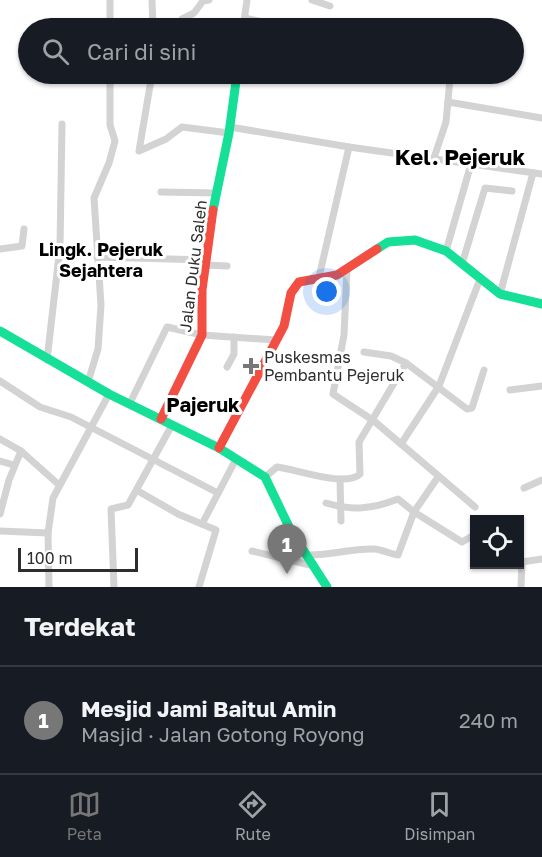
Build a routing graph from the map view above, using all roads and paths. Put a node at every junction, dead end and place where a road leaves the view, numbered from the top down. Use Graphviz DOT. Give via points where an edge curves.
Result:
graph roads {
  1 [pos="110,0"];
  2 [pos="152,0"];
  3 [pos="209,0"];
  4 [pos="246,0"];
  5 [pos="312,0"];
  6 [pos="330,6"];
  7 [pos="110,18"];
  8 [pos="153,18"];
  9 [pos="184,18"];
  10 [pos="245,18"];
  11 [pos="110,84"];
  12 [pos="150,84"];
  13 [pos="236,84"];
  14 [pos="449,84"];
  15 [pos="448,102"];
  16 [pos="542,118"];
  17 [pos="62,124"];
  18 [pos="230,130"];
  19 [pos="349,147"];
  20 [pos="434,158"];
  21 [pos="471,164"];
  22 [pos="533,173"];
  23 [pos="542,174"];
  24 [pos="512,191"];
  25 [pos="161,192"];
  26 [pos="217,193"];
  27 [pos="24,229"];
  28 [pos="0,249"];
  29 [pos="446,251"];
  30 [pos="97,257"];
  31 [pos="206,263"];
  32 [pos="462,264"];
  33 [pos="227,266"];
  34 [pos="347,269"];
  35 [pos="319,277"];
  36 [pos="480,279"];
  37 [pos="500,294"];
  38 [pos="542,304"];
  39 [pos="0,331"];
  40 [pos="202,334"];
  41 [pos="234,337"];
  42 [pos="276,340"];
  43 [pos="364,352"];
  44 [pos="46,360"];
  45 [pos="406,363"];
  46 [pos="227,368"];
  47 [pos="484,370"];
  48 [pos="0,381"];
  49 [pos="88,382"];
  50 [pos="439,386"];
  51 [pos="542,386"];
  52 [pos="510,390"];
  53 [pos="109,394"];
  54 [pos="130,404"];
  55 [pos="161,419"];
  56 [pos="374,421"];
  57 [pos="172,425"];
  58 [pos="90,427"];
  59 [pos="0,439"];
  60 [pos="401,444"];
  61 [pos="219,448"];
  62 [pos="21,452"];
  63 [pos="236,459"];
  64 [pos="155,460"];
  65 [pos="0,461"];
  66 [pos="14,465"];
  67 [pos="265,477"];
  68 [pos="438,477"];
  69 [pos="340,479"];
  70 [pos="542,480"];
  71 [pos="58,484"];
  72 [pos="524,488"];
  73 [pos="138,491"];
  74 [pos="218,493"];
  75 [pos="326,503"];
  76 [pos="340,507"];
  77 [pos="475,507"];
  78 [pos="414,512"];
  79 [pos="0,514"];
  80 [pos="341,521"];
  81 [pos="202,524"];
  82 [pos="0,531"];
  83 [pos="48,533"];
  84 [pos="470,538"];
  85 [pos="252,551"];
  86 [pos="307,555"];
  87 [pos="542,559"];
  88 [pos="314,566"];
  89 [pos="49,587"];
  90 [pos="114,587"];
  91 [pos="199,587"];
  92 [pos="327,587"];
  93 [pos="521,587"];
  1 -- 7 [label="street"];
  2 -- 8 [label="street"];
  3 -- 9 [label="street"];
  4 -- 10 [label="street"];
  5 -- 6 [label="street"];
  11 -- 30 [label="street" via="110,124 115,141 93,198"];
  12 -- 18 [label="street" via="139,151 182,127"];
  13 -- 18 [label="street, Jalan Duku Saleh"];
  14 -- 15 [label="street"];
  15 -- 16 [label="street"];
  15 -- 20 [label="street"];
  17 -- 44 [label="street" via="60,247"];
  18 -- 19 [label="street"];
  18 -- 26 [label="street, Jalan Duku Saleh"];
  19 -- 20 [label="street"];
  19 -- 35 [label="street"];
  20 -- 21 [label="street"];
  21 -- 22 [label="street"];
  21 -- 29 [label="street"];
  22 -- 23 [label="street"];
  22 -- 37 [label="street"];
  24 -- 32 [label="street" via="485,188"];
  25 -- 26 [label="street"];
  26 -- 31 [label="street, Jalan Duku Saleh"];
  27 -- 28 [label="street" via="22,246"];
  29 -- 32 [label="street"];
  29 -- 34 [label="street" via="415,240 401,240 374,249"];
  30 -- 31 [label="street"];
  30 -- 49 [label="street" via="101,305 98,349"];
  31 -- 33 [label="street"];
  31 -- 40 [label="street, Jalan Duku Saleh"];
  32 -- 36 [label="street"];
  34 -- 35 [label="street" via="332,277"];
  34 -- 56 [label="street" via="343,348 333,389 336,398"];
  35 -- 42 [label="street" via="295,285"];
  36 -- 37 [label="street"];
  36 -- 50 [label="street"];
  37 -- 38 [label="street"];
  39 -- 44 [label="street"];
  40 -- 41 [label="street"];
  40 -- 54 [label="street" via="167,327"];
  40 -- 55 [label="street, Jalan Duku Saleh"];
  41 -- 42 [label="street"];
  41 -- 46 [label="street" via="234,354"];
  42 -- 61 [label="street"];
  43 -- 45 [label="street"];
  44 -- 49 [label="street"];
  45 -- 50 [label="street"];
  45 -- 56 [label="street"];
  47 -- 50 [label="street" via="470,409"];
  48 -- 58 [label="street" via="40,407"];
  49 -- 53 [label="street"];
  50 -- 60 [label="street"];
  51 -- 52 [label="street"];
  53 -- 54 [label="street"];
  53 -- 58 [label="street"];
  54 -- 55 [label="street"];
  55 -- 57 [label="street"];
  56 -- 60 [label="street"];
  56 -- 69 [label="street" via="359,442 360,474"];
  57 -- 61 [label="street"];
  57 -- 64 [label="street"];
  58 -- 64 [label="street"];
  58 -- 71 [label="street"];
  59 -- 62 [label="street"];
  60 -- 68 [label="street"];
  61 -- 63 [label="street"];
  62 -- 66 [label="street"];
  62 -- 71 [label="street"];
  63 -- 67 [label="street"];
  63 -- 74 [label="street"];
  64 -- 73 [label="street"];
  64 -- 74 [label="street"];
  65 -- 66 [label="street"];
  66 -- 79 [label="street"];
  67 -- 69 [label="street" via="279,467"];
  67 -- 86 [label="street"];
  68 -- 77 [label="street"];
  68 -- 78 [label="street"];
  69 -- 76 [label="street"];
  70 -- 72 [label="street"];
  71 -- 83 [label="street" via="50,506"];
  73 -- 81 [label="street"];
  73 -- 90 [label="street" via="126,507 111,509"];
  74 -- 81 [label="street"];
  75 -- 76 [label="street"];
  76 -- 78 [label="street" via="370,508 399,500"];
  76 -- 80 [label="street"];
  78 -- 84 [label="street" via="462,542"];
  78 -- 86 [label="street" via="398,555 375,549"];
  81 -- 91 [label="street" via="216,532"];
  82 -- 83 [label="street"];
  83 -- 89 [label="street"];
  85 -- 88 [label="street"];
  86 -- 88 [label="street"];
  87 -- 93 [label="street" via="522,562"];
  88 -- 92 [label="street"];
}
